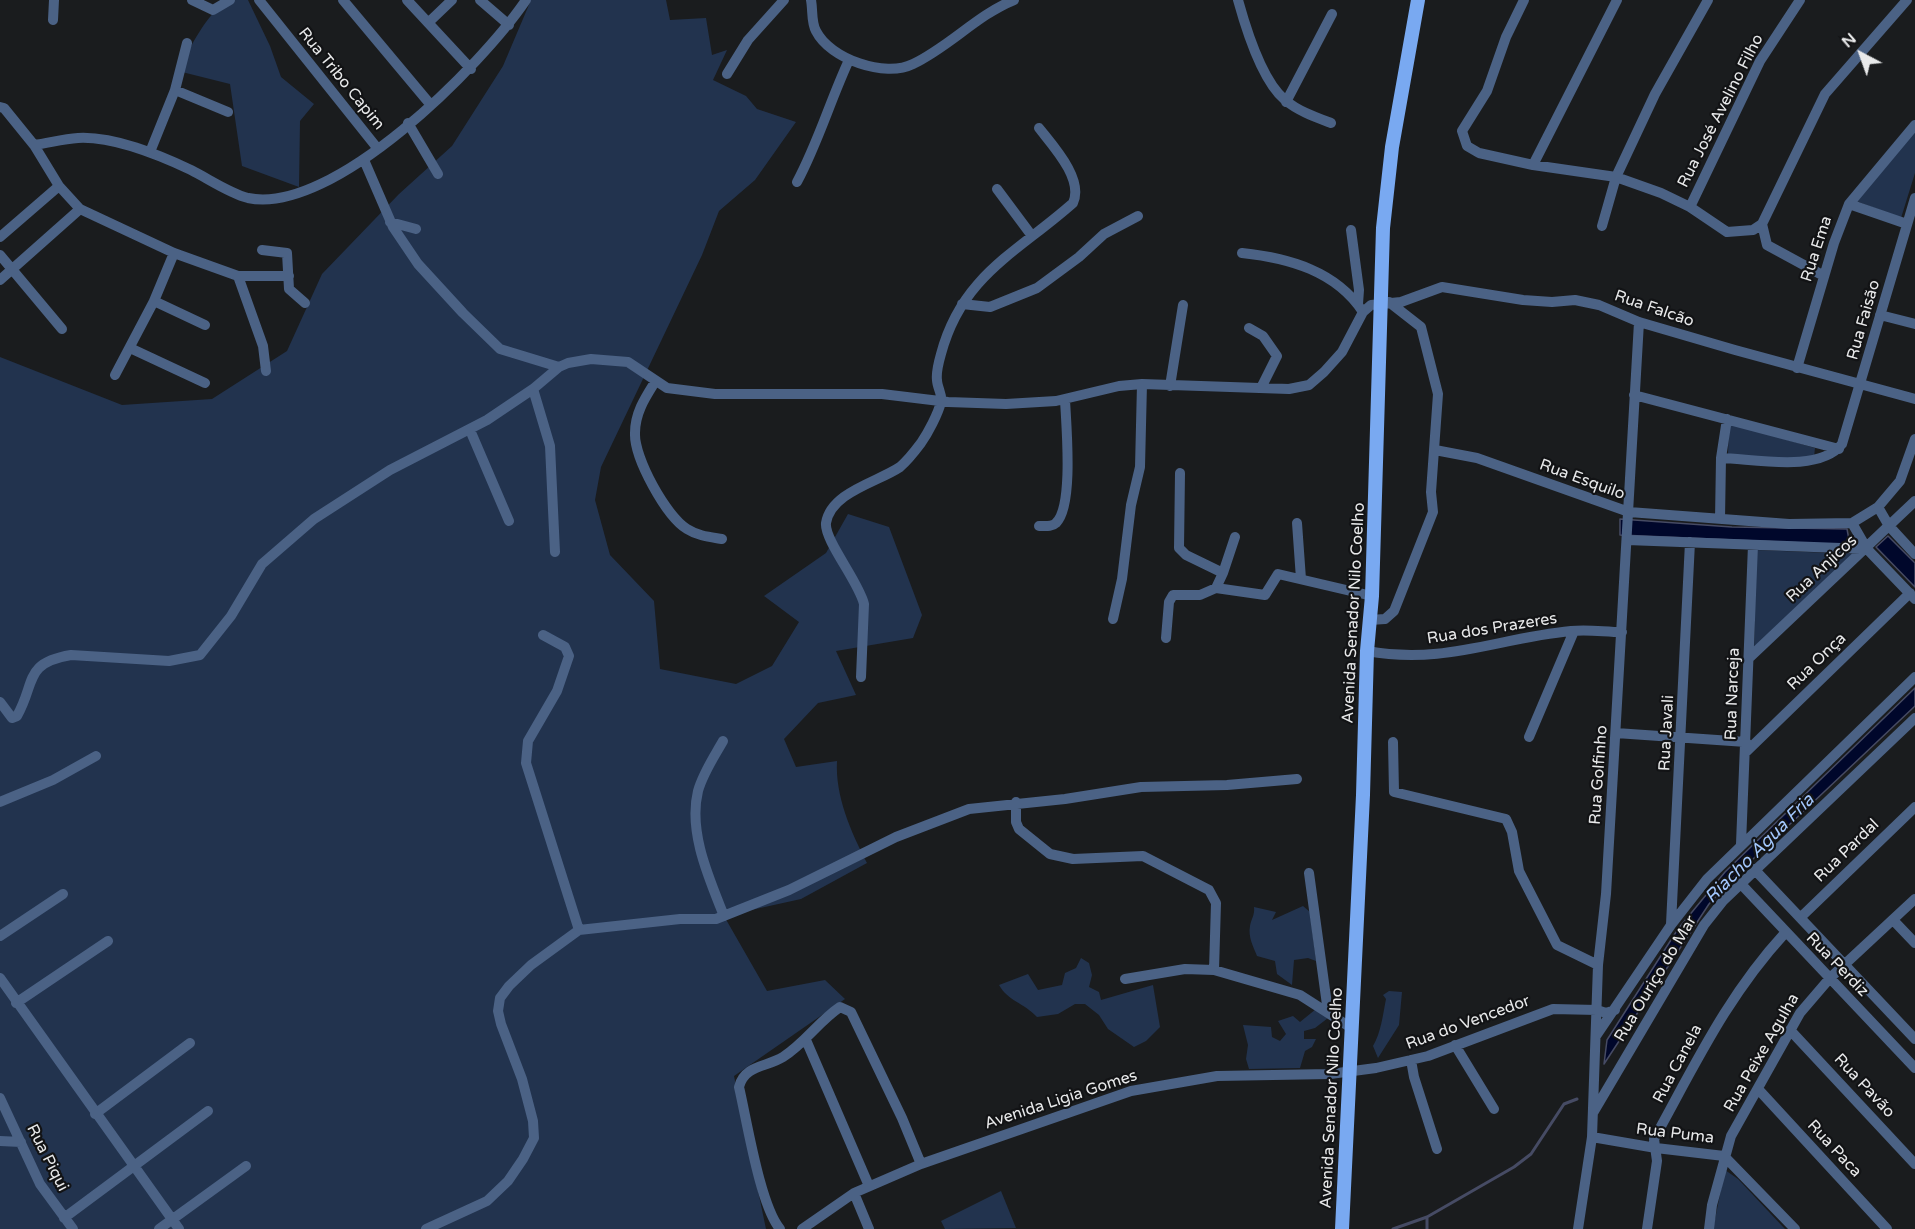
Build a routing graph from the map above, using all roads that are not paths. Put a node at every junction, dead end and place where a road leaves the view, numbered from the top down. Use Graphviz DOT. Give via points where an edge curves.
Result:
graph roads {
  1 [pos="54,0"];
  2 [pos="192,0"];
  3 [pos="230,0"];
  4 [pos="259,0"];
  5 [pos="343,0"];
  6 [pos="407,0"];
  7 [pos="452,0"];
  8 [pos="480,0"];
  9 [pos="526,0"];
  10 [pos="784,0"];
  11 [pos="811,0"];
  12 [pos="1014,0"];
  13 [pos="1238,0"];
  14 [pos="1418,0"];
  15 [pos="1524,0"];
  16 [pos="1617,0"];
  17 [pos="1708,0"];
  18 [pos="1800,0"];
  19 [pos="1907,0"];
  20 [pos="996,4"];
  21 [pos="1332,14"];
  22 [pos="53,20"];
  23 [pos="429,22"];
  24 [pos="509,25"];
  25 [pos="187,43"];
  26 [pos="849,60"];
  27 [pos="471,69"];
  28 [pos="727,74"];
  29 [pos="175,90"];
  30 [pos="1286,102"];
  31 [pos="430,104"];
  32 [pos="0,107"];
  33 [pos="228,112"];
  34 [pos="408,123"];
  35 [pos="1331,123"];
  36 [pos="1915,125"];
  37 [pos="1039,128"];
  38 [pos="34,145"];
  39 [pos="378,148"];
  40 [pos="150,152"];
  41 [pos="364,160"];
  42 [pos="1533,165"];
  43 [pos="438,174"];
  44 [pos="1616,177"];
  45 [pos="797,182"];
  46 [pos="59,186"];
  47 [pos="997,189"];
  48 [pos="1915,198"];
  49 [pos="1849,204"];
  50 [pos="1690,207"];
  51 [pos="80,209"];
  52 [pos="1138,216"];
  53 [pos="390,222"];
  54 [pos="1762,224"];
  55 [pos="1907,224"];
  56 [pos="1602,226"];
  57 [pos="416,229"];
  58 [pos="1351,230"];
  59 [pos="1032,236"];
  60 [pos="0,237"];
  61 [pos="262,250"];
  62 [pos="1242,253"];
  63 [pos="174,254"];
  64 [pos="0,255"];
  65 [pos="11,270"];
  66 [pos="238,276"];
  67 [pos="289,276"];
  68 [pos="1824,276"];
  69 [pos="0,280"];
  70 [pos="154,301"];
  71 [pos="1384,302"];
  72 [pos="305,303"];
  73 [pos="962,303"];
  74 [pos="1183,304"];
  75 [pos="1361,308"];
  76 [pos="1880,315"];
  77 [pos="1639,322"];
  78 [pos="1915,324"];
  79 [pos="205,325"];
  80 [pos="1249,328"];
  81 [pos="62,329"];
  82 [pos="130,348"];
  83 [pos="559,367"];
  84 [pos="1797,368"];
  85 [pos="266,371"];
  86 [pos="115,375"];
  87 [pos="655,382"];
  88 [pos="206,383"];
  89 [pos="1142,384"];
  90 [pos="1170,386"];
  91 [pos="1861,386"];
  92 [pos="1261,388"];
  93 [pos="533,389"];
  94 [pos="1634,395"];
  95 [pos="1065,399"];
  96 [pos="1915,399"];
  97 [pos="942,401"];
  98 [pos="1727,419"];
  99 [pos="470,430"];
  100 [pos="1915,439"];
  101 [pos="1839,448"];
  102 [pos="1435,450"];
  103 [pos="1721,458"];
  104 [pos="1180,473"];
  105 [pos="1915,501"];
  106 [pos="1878,507"];
  107 [pos="1629,514"];
  108 [pos="1719,519"];
  109 [pos="509,521"];
  110 [pos="1297,523"];
  111 [pos="1852,523"];
  112 [pos="1039,526"];
  113 [pos="1889,526"];
  114 [pos="1235,537"];
  115 [pos="1627,538"];
  116 [pos="723,539"];
  117 [pos="1690,542"];
  118 [pos="1753,545"];
  119 [pos="1867,549"];
  120 [pos="555,552"];
  121 [pos="1915,554"];
  122 [pos="1223,573"];
  123 [pos="1301,579"];
  124 [pos="1216,588"];
  125 [pos="1372,596"];
  126 [pos="1912,596"];
  127 [pos="1113,619"];
  128 [pos="1370,620"];
  129 [pos="1574,631"];
  130 [pos="1622,632"];
  131 [pos="543,635"];
  132 [pos="1166,638"];
  133 [pos="1367,651"];
  134 [pos="1749,658"];
  135 [pos="861,677"];
  136 [pos="1915,677"];
  137 [pos="0,702"];
  138 [pos="1915,718"];
  139 [pos="1616,733"];
  140 [pos="1682,736"];
  141 [pos="1529,737"];
  142 [pos="723,741"];
  143 [pos="1393,742"];
  144 [pos="1746,747"];
  145 [pos="96,756"];
  146 [pos="1297,779"];
  147 [pos="0,802"];
  148 [pos="1016,802"];
  149 [pos="1915,807"];
  150 [pos="1741,844"];
  151 [pos="1754,869"];
  152 [pos="1309,873"];
  153 [pos="1740,883"];
  154 [pos="63,894"];
  155 [pos="1915,899"];
  156 [pos="724,916"];
  157 [pos="1801,917"];
  158 [pos="1893,920"];
  159 [pos="1671,925"];
  160 [pos="579,930"];
  161 [pos="1785,933"];
  162 [pos="0,936"];
  163 [pos="108,941"];
  164 [pos="1915,943"];
  165 [pos="1598,965"];
  166 [pos="1846,965"];
  167 [pos="1214,970"];
  168 [pos="0,978"];
  169 [pos="1830,978"];
  170 [pos="1125,979"];
  171 [pos="16,1003"];
  172 [pos="1597,1010"];
  173 [pos="1616,1010"];
  174 [pos="1328,1012"];
  175 [pos="1353,1029"];
  176 [pos="1790,1030"];
  177 [pos="1596,1037"];
  178 [pos="1915,1039"];
  179 [pos="806,1040"];
  180 [pos="190,1043"];
  181 [pos="1455,1045"];
  182 [pos="1411,1060"];
  183 [pos="1915,1068"];
  184 [pos="1350,1071"];
  185 [pos="1758,1089"];
  186 [pos="0,1098"];
  187 [pos="1494,1109"];
  188 [pos="208,1112"];
  189 [pos="95,1114"];
  190 [pos="1591,1116"];
  191 [pos="1592,1137"];
  192 [pos="0,1141"];
  193 [pos="21,1142"];
  194 [pos="1656,1148"];
  195 [pos="1437,1149"];
  196 [pos="1724,1155"];
  197 [pos="921,1164"];
  198 [pos="1915,1164"];
  199 [pos="134,1166"];
  200 [pos="246,1166"];
  201 [pos="869,1186"];
  202 [pos="854,1193"];
  203 [pos="64,1218"];
  204 [pos="171,1220"];
  205 [pos="73,1229"];
  206 [pos="159,1229"];
  207 [pos="178,1229"];
  208 [pos="426,1229"];
  209 [pos="780,1229"];
  210 [pos="802,1229"];
  211 [pos="869,1229"];
  212 [pos="1342,1229"];
  213 [pos="1578,1229"];
  214 [pos="1647,1229"];
  215 [pos="1709,1229"];
  216 [pos="1795,1229"];
  217 [pos="1887,1229"];
  1 -- 22 [label="street"];
  2 -- 3 [label="street" via="213,10"];
  4 -- 39 [label="street, Rua Tribo Capim"];
  5 -- 31 [label="street"];
  6 -- 23 [label="street"];
  7 -- 23 [label="street"];
  8 -- 24 [label="street"];
  9 -- 24 [label="street"];
  10 -- 28 [label="street" via="748,40"];
  11 -- 26 [label="street" via="816,31 831,49"];
  12 -- 20 [label="street"];
  13 -- 30 [label="street" via="1269,80"];
  14 -- 71 [label="main road, Avenida Senador Nilo Coelho" via="1392,147 1383,228"];
  15 -- 42 [label="street" via="1487,91 1462,131 1467,146 1479,153"];
  16 -- 42 [label="street"];
  17 -- 44 [label="street" via="1654,94"];
  18 -- 50 [label="street, Rua José Avelino Filho" via="1760,61"];
  19 -- 54 [label="street" via="1825,94"];
  20 -- 26 [label="street" via="906,67"];
  21 -- 30 [label="street"];
  23 -- 27 [label="street"];
  24 -- 27 [label="street"];
  25 -- 29 [label="street"];
  26 -- 45 [label="street"];
  27 -- 31 [label="street"];
  29 -- 33 [label="street"];
  29 -- 40 [label="street"];
  30 -- 35 [label="street"];
  31 -- 34 [label="street"];
  32 -- 38 [label="street"];
  34 -- 39 [label="street"];
  34 -- 43 [label="street"];
  36 -- 49 [label="street, Rua Ema"];
  37 -- 59 [label="street" via="1059,155 1077,192 1073,203"];
  38 -- 40 [label="street" via="81,138"];
  38 -- 46 [label="street"];
  39 -- 41 [label="street"];
  40 -- 41 [label="street" via="241,195 260,199 289,197"];
  41 -- 53 [label="street"];
  42 -- 44 [label="street"];
  44 -- 50 [label="street"];
  44 -- 56 [label="street"];
  46 -- 51 [label="street"];
  46 -- 60 [label="street"];
  47 -- 59 [label="street"];
  48 -- 55 [label="street, Rua Faisão"];
  49 -- 55 [label="street"];
  49 -- 68 [label="street, Rua Ema"];
  50 -- 54 [label="street" via="1727,232 1753,230"];
  51 -- 63 [label="street"];
  51 -- 65 [label="street"];
  52 -- 73 [label="street" via="1104,234 1038,288 990,307"];
  53 -- 57 [label="street"];
  53 -- 83 [label="street" via="418,264 494,344"];
  54 -- 68 [label="street" via="1767,245"];
  55 -- 76 [label="street, Rua Faisão"];
  58 -- 75 [label="street"];
  59 -- 73 [label="street" via="977,282"];
  61 -- 67 [label="street" via="287,252"];
  62 -- 75 [label="street" via="1312,269 1340,284"];
  63 -- 66 [label="street"];
  63 -- 70 [label="street"];
  64 -- 65 [label="street"];
  65 -- 69 [label="street"];
  65 -- 81 [label="street"];
  66 -- 67 [label="street"];
  66 -- 85 [label="street" via="263,346"];
  67 -- 72 [label="street" via="290,291"];
  68 -- 84 [label="street, Rua Ema"];
  70 -- 79 [label="street"];
  70 -- 82 [label="street"];
  71 -- 75 [label="street, Rua Falcão"];
  71 -- 77 [label="street, Rua Falcão" via="1401,302 1442,287 1522,300 1575,300 1599,305"];
  71 -- 102 [label="street" via="1423,330 1438,393"];
  71 -- 125 [label="main road, Avenida Senador Nilo Coelho"];
  73 -- 97 [label="street" via="941,352 936,379"];
  74 -- 90 [label="street"];
  75 -- 92 [label="street" via="1342,352 1314,381 1289,389"];
  76 -- 78 [label="street"];
  76 -- 91 [label="street, Rua Faisão"];
  77 -- 84 [label="street, Rua Falcão"];
  77 -- 94 [label="street, Rua Golfinho"];
  80 -- 92 [label="street" via="1263,336 1277,356"];
  82 -- 86 [label="street"];
  82 -- 88 [label="street"];
  83 -- 87 [label="street" via="609,359 635,366"];
  83 -- 93 [label="street"];
  84 -- 91 [label="street, Rua Falcão"];
  87 -- 97 [label="street" via="668,388 715,394 882,394"];
  87 -- 116 [label="street" via="639,407 634,434 639,457 662,500 685,528"];
  89 -- 90 [label="street"];
  89 -- 95 [label="street"];
  89 -- 127 [label="street" via="1140,467"];
  90 -- 92 [label="street"];
  91 -- 96 [label="street, Rua Falcão"];
  91 -- 101 [label="street, Rua Faisão"];
  93 -- 99 [label="street"];
  93 -- 120 [label="street" via="550,446"];
  94 -- 98 [label="street"];
  94 -- 107 [label="street, Rua Golfinho"];
  95 -- 97 [label="street" via="1034,404"];
  95 -- 112 [label="street" via="1068,478 1064,499 1058,521"];
  97 -- 135 [label="street" via="922,442 900,466 838,502 828,515 829,538 862,593"];
  98 -- 101 [label="street"];
  98 -- 103 [label="street"];
  99 -- 109 [label="street"];
  99 -- 137 [label="street" via="390,470 293,536 262,564 236,609 200,655 169,661 55,658 38,668 17,716 12,718"];
  100 -- 106 [label="street" via="1900,481"];
  101 -- 103 [label="street" via="1807,462"];
  102 -- 107 [label="street, Rua Esquilo" via="1477,459"];
  102 -- 128 [label="street" via="1433,512 1394,611 1385,620"];
  103 -- 108 [label="street"];
  104 -- 122 [label="street" via="1179,548"];
  105 -- 113 [label="street, Rua Anjicos"];
  106 -- 111 [label="street"];
  106 -- 113 [label="street"];
  107 -- 108 [label="street, Rua Esquilo"];
  107 -- 115 [label="street, Rua Golfinho"];
  108 -- 111 [label="street, Rua Esquilo"];
  110 -- 123 [label="street"];
  111 -- 119 [label="street"];
  113 -- 119 [label="street, Rua Anjicos"];
  113 -- 121 [label="street"];
  114 -- 122 [label="street"];
  115 -- 117 [label="street"];
  115 -- 130 [label="street, Rua Golfinho"];
  117 -- 118 [label="street"];
  117 -- 140 [label="street, Rua Javali"];
  118 -- 119 [label="street"];
  118 -- 134 [label="street, Rua Narceja"];
  119 -- 126 [label="street"];
  119 -- 134 [label="street, Rua Anjicos"];
  122 -- 124 [label="street"];
  123 -- 124 [label="street" via="1278,574 1265,595"];
  123 -- 125 [label="street"];
  124 -- 132 [label="street" via="1205,594 1170,597"];
  125 -- 128 [label="main road, Avenida Senador Nilo Coelho"];
  126 -- 144 [label="street, Rua Onça"];
  128 -- 133 [label="main road, Avenida Senador Nilo Coelho"];
  129 -- 130 [label="street, Rua dos Prazeres"];
  129 -- 133 [label="street, Rua dos Prazeres" via="1458,652 1398,657"];
  129 -- 141 [label="street"];
  130 -- 139 [label="street, Rua Golfinho"];
  131 -- 160 [label="street" via="565,647 569,656 557,691 528,741 526,763"];
  133 -- 175 [label="main road, Avenida Senador Nilo Coelho"];
  134 -- 144 [label="street, Rua Narceja"];
  136 -- 150 [label="street, Rua Ouriço do Mar"];
  138 -- 151 [label="street, Rua Ouriço do Mar"];
  139 -- 140 [label="street"];
  139 -- 165 [label="street, Rua Golfinho"];
  140 -- 144 [label="street"];
  140 -- 159 [label="street, Rua Javali"];
  142 -- 156 [label="street" via="704,775 695,811 700,844"];
  143 -- 165 [label="street" via="1394,792 1506,819 1520,871 1557,945"];
  144 -- 150 [label="street, Rua Narceja"];
  145 -- 147 [label="street" via="53,780"];
  146 -- 148 [label="street" via="1141,787"];
  148 -- 156 [label="street" via="969,808 947,816"];
  148 -- 167 [label="street" via="1019,829 1050,854 1073,859 1143,856 1209,890 1216,903"];
  149 -- 157 [label="street, Rua Pardal"];
  150 -- 159 [label="street, Rua Ouriço do Mar"];
  151 -- 153 [label="street, Rua Ouriço do Mar"];
  151 -- 157 [label="street, Rua Perdiz"];
  152 -- 174 [label="street"];
  153 -- 161 [label="street, Rua Perdiz"];
  153 -- 190 [label="street, Rua Ouriço do Mar" via="1704,925"];
  154 -- 162 [label="street"];
  155 -- 158 [label="street, Rua Peixe Agulha"];
  156 -- 160 [label="street"];
  157 -- 166 [label="street, Rua Perdiz"];
  158 -- 164 [label="street"];
  158 -- 166 [label="street, Rua Peixe Agulha"];
  159 -- 173 [label="street, Rua Ouriço do Mar"];
  160 -- 208 [label="street" via="531,965 500,998 501,1024 533,1121 534,1138 523,1160 487,1201"];
  161 -- 169 [label="street, Rua Perdiz"];
  161 -- 194 [label="street, Rua Canela" via="1723,1012 1654,1139"];
  163 -- 171 [label="street"];
  165 -- 172 [label="street, Rua Golfinho"];
  166 -- 169 [label="street, Rua Peixe Agulha"];
  166 -- 178 [label="street, Rua Perdiz"];
  167 -- 170 [label="street" via="1185,969"];
  167 -- 174 [label="street" via="1292,992"];
  168 -- 171 [label="street"];
  169 -- 176 [label="street, Rua Peixe Agulha" via="1810,999"];
  169 -- 183 [label="street, Rua Perdiz"];
  171 -- 189 [label="street"];
  172 -- 173 [label="street, Rua Ouriço do Mar"];
  172 -- 177 [label="street, Rua Golfinho"];
  172 -- 181 [label="street, Rua do Vencedor" via="1553,1010"];
  173 -- 177 [label="street, Rua Ouriço do Mar"];
  174 -- 175 [label="street"];
  175 -- 184 [label="main road, Avenida Senador Nilo Coelho"];
  176 -- 185 [label="street, Rua Peixe Agulha"];
  176 -- 198 [label="street, Rua Pavão"];
  177 -- 190 [label="street, Rua Golfinho"];
  179 -- 197 [label="street" via="833,1012 840,1007 848,1008"];
  179 -- 201 [label="street"];
  179 -- 209 [label="street" via="782,1058 744,1074 739,1087 768,1207"];
  180 -- 189 [label="street"];
  181 -- 182 [label="street, Rua do Vencedor"];
  181 -- 187 [label="street"];
  182 -- 184 [label="street, Rua do Vencedor"];
  182 -- 195 [label="street"];
  184 -- 197 [label="street, Avenida Ligia Gomes" via="1217,1076 1170,1082 1131,1091"];
  184 -- 212 [label="main road, Avenida Senador Nilo Coelho"];
  185 -- 196 [label="street, Rua Peixe Agulha"];
  185 -- 217 [label="street, Rua Paca"];
  186 -- 193 [label="street, Rua Piqui"];
  188 -- 199 [label="street"];
  189 -- 199 [label="street"];
  190 -- 191 [label="street, Rua Golfinho"];
  191 -- 194 [label="street, Rua Puma"];
  191 -- 213 [label="street, Rua Golfinho"];
  192 -- 193 [label="street"];
  193 -- 203 [label="street, Rua Piqui" via="40,1184"];
  194 -- 196 [label="street, Rua Puma"];
  194 -- 214 [label="street, Rua Canela"];
  196 -- 215 [label="street, Rua Peixe Agulha"];
  196 -- 216 [label="street, Rua Puma"];
  197 -- 201 [label="street, Avenida Ligia Gomes"];
  199 -- 203 [label="street"];
  199 -- 204 [label="street"];
  200 -- 204 [label="street"];
  201 -- 202 [label="street, Avenida Ligia Gomes"];
  202 -- 210 [label="street, Avenida Ligia Gomes"];
  202 -- 211 [label="street"];
  203 -- 205 [label="street, Rua Piqui"];
  204 -- 206 [label="street"];
  204 -- 207 [label="street"];
}
